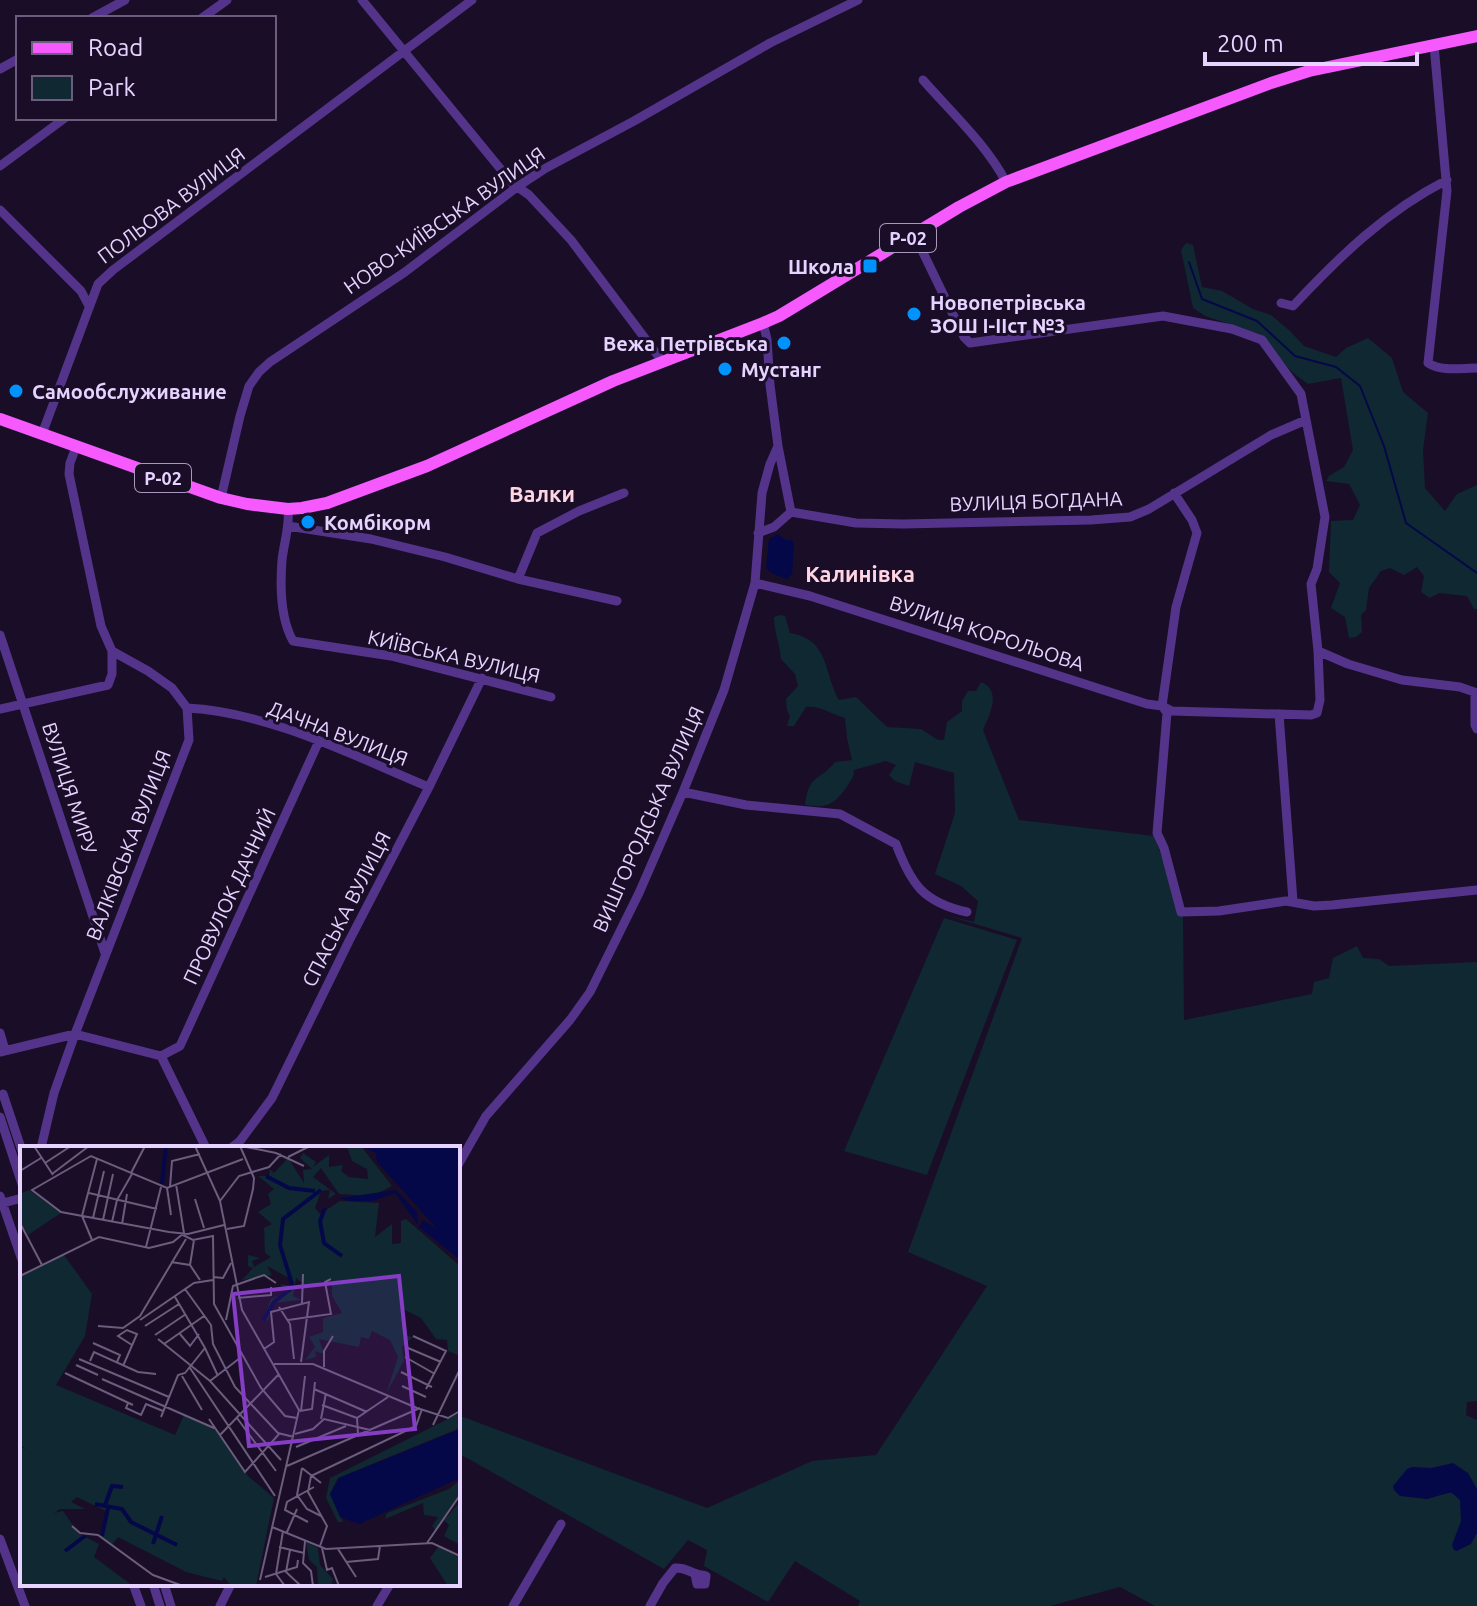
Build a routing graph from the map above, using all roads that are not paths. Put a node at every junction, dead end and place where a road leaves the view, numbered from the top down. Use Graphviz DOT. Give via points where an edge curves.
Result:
graph roads {
  1 [pos="125,0"];
  2 [pos="227,0"];
  3 [pos="362,0"];
  4 [pos="472,0"];
  5 [pos="854,1"];
  6 [pos="96,16"];
  7 [pos="205,16"];
  8 [pos="1477,36"];
  9 [pos="1434,45"];
  10 [pos="405,51"];
  11 [pos="923,80"];
  12 [pos="62,120"];
  13 [pos="0,166"];
  14 [pos="1447,180"];
  15 [pos="1006,182"];
  16 [pos="517,187"];
  17 [pos="0,210"];
  18 [pos="914,234"];
  19 [pos="1281,303"];
  20 [pos="89,306"];
  21 [pos="763,323"];
  22 [pos="662,361"];
  23 [pos="1477,368"];
  24 [pos="0,419"];
  25 [pos="1306,420"];
  26 [pos="42,434"];
  27 [pos="778,446"];
  28 [pos="76,447"];
  29 [pos="624,493"];
  30 [pos="1174,493"];
  31 [pos="221,498"];
  32 [pos="288,509"];
  33 [pos="791,512"];
  34 [pos="288,526"];
  35 [pos="758,533"];
  36 [pos="518,579"];
  37 [pos="755,583"];
  38 [pos="617,601"];
  39 [pos="0,635"];
  40 [pos="112,651"];
  41 [pos="1318,651"];
  42 [pos="482,678"];
  43 [pos="1476,693"];
  44 [pos="551,697"];
  45 [pos="23,704"];
  46 [pos="1162,706"];
  47 [pos="187,708"];
  48 [pos="0,709"];
  49 [pos="1279,714"];
  50 [pos="1477,729"];
  51 [pos="319,741"];
  52 [pos="429,787"];
  53 [pos="683,792"];
  54 [pos="1477,890"];
  55 [pos="1293,901"];
  56 [pos="967,912"];
  57 [pos="105,953"];
  58 [pos="0,1033"];
  59 [pos="75,1034"];
  60 [pos="2,1051"];
  61 [pos="161,1056"];
  62 [pos="1,1091"];
  63 [pos="0,1117"];
  64 [pos="20,1146"];
  65 [pos="41,1146"];
  66 [pos="205,1146"];
  67 [pos="234,1146"];
  68 [pos="460,1162"];
  69 [pos="20,1178"];
  70 [pos="1,1201"];
  71 [pos="20,1254"];
  72 [pos="561,1524"];
  73 [pos="0,1539"];
  74 [pos="695,1574"];
  75 [pos="134,1586"];
  76 [pos="154,1586"];
  77 [pos="165,1586"];
  78 [pos="230,1586"];
  79 [pos="389,1586"];
  80 [pos="25,1606"];
  81 [pos="141,1606"];
  82 [pos="160,1606"];
  83 [pos="171,1606"];
  84 [pos="220,1606"];
  85 [pos="377,1606"];
  86 [pos="513,1606"];
  87 [pos="650,1606"];
  1 -- 6 [label="street"];
  2 -- 7 [label="street"];
  3 -- 10 [label="street"];
  4 -- 10 [label="street, ПОЛЬОВА ВУЛИЦЯ"];
  5 -- 16 [label="street, НОВО-КИЇВСЬКА ВУЛИЦЯ"];
  8 -- 9 [label="main road, Р-02"];
  9 -- 14 [label="street"];
  9 -- 15 [label="main road, Р-02" via="1271,83"];
  10 -- 16 [label="street"];
  10 -- 20 [label="street, ПОЛЬОВА ВУЛИЦЯ" via="113,270 98,284"];
  11 -- 15 [label="street"];
  12 -- 13 [label="street"];
  14 -- 19 [label="street" via="1366,233 1293,306"];
  14 -- 23 [label="street" via="1428,363 1441,369"];
  15 -- 18 [label="main road, Р-02"];
  16 -- 22 [label="street" via="571,240"];
  16 -- 31 [label="street, НОВО-КИЇВСЬКА ВУЛИЦЯ" via="259,372 244,401"];
  17 -- 20 [label="street" via="81,291"];
  18 -- 21 [label="main road, Р-02"];
  18 -- 25 [label="street" via="970,343 1163,316 1232,329 1262,340 1301,394"];
  20 -- 26 [label="street, ПОЛЬОВА ВУЛИЦЯ"];
  21 -- 22 [label="main road, Р-02"];
  21 -- 27 [label="street, ВИШГОРОДСЬКА ВУЛИЦЯ"];
  22 -- 32 [label="main road, Р-02" via="427,466 327,503"];
  24 -- 26 [label="main road, Р-02"];
  25 -- 30 [label="street, ВУЛИЦЯ БОГДАНА"];
  25 -- 41 [label="street" via="1325,517 1311,584"];
  26 -- 28 [label="main road, Р-02"];
  27 -- 33 [label="street, ВИШГОРОДСЬКА ВУЛИЦЯ"];
  27 -- 35 [label="street, ВИШГОРОДСЬКА ВУЛИЦЯ" via="762,493"];
  28 -- 31 [label="main road, Р-02"];
  28 -- 40 [label="street" via="70,463 71,488 101,626"];
  29 -- 36 [label="street" via="537,533"];
  30 -- 33 [label="street, ВУЛИЦЯ БОГДАНА" via="1130,517 1091,520 856,523"];
  30 -- 46 [label="street" via="1197,533 1176,607"];
  31 -- 32 [label="main road, Р-02"];
  32 -- 34 [label="street, КИЇВСЬКА ВУЛИЦЯ"];
  33 -- 35 [label="street"];
  34 -- 36 [label="street" via="371,539"];
  34 -- 42 [label="street, КИЇВСЬКА ВУЛИЦЯ" via="281,591 286,629 293,641 391,656"];
  35 -- 37 [label="street, ВИШГОРОДСЬКА ВУЛИЦЯ"];
  36 -- 38 [label="street"];
  37 -- 46 [label="street, ВУЛИЦЯ КОРОЛЬОВА"];
  37 -- 53 [label="street, ВИШГОРОДСЬКА ВУЛИЦЯ" via="724,690"];
  39 -- 45 [label="street, ВУЛИЦЯ МИРУ"];
  40 -- 45 [label="street" via="108,685"];
  40 -- 47 [label="street" via="172,688"];
  41 -- 43 [label="street" via="1402,680"];
  41 -- 49 [label="street, ВУЛИЦЯ КОРОЛЬОВА" via="1317,713"];
  42 -- 44 [label="street, КИЇВСЬКА ВУЛИЦЯ"];
  42 -- 52 [label="street, СПАСЬКА ВУЛИЦЯ"];
  43 -- 50 [label="street"];
  45 -- 48 [label="street"];
  45 -- 57 [label="street, ВУЛИЦЯ МИРУ"];
  46 -- 49 [label="street, ВУЛИЦЯ КОРОЛЬОВА" via="1183,712"];
  46 -- 55 [label="street" via="1167,713 1157,833 1181,912"];
  47 -- 51 [label="street, ДАЧНА ВУЛИЦЯ" via="237,716"];
  47 -- 57 [label="street, ВАЛКІВСЬКА ВУЛИЦЯ" via="189,740"];
  49 -- 55 [label="street"];
  51 -- 52 [label="street, ДАЧНА ВУЛИЦЯ"];
  51 -- 61 [label="street, ПРОВУЛОК ДАЧНИЙ" via="180,1046"];
  52 -- 67 [label="street, СПАСЬКА ВУЛИЦЯ" via="272,1098"];
  53 -- 56 [label="street" via="746,805 840,814 896,844 922,892 945,907"];
  53 -- 68 [label="street, ВИШГОРОДСЬКА ВУЛИЦЯ" via="590,992 486,1116"];
  54 -- 55 [label="street" via="1332,905"];
  57 -- 59 [label="street, ВАЛКІВСЬКА ВУЛИЦЯ"];
  58 -- 60 [label="street"];
  59 -- 60 [label="street"];
  59 -- 61 [label="street"];
  59 -- 65 [label="street, ВАЛКІВСЬКА ВУЛИЦЯ"];
  61 -- 66 [label="street"];
  62 -- 64 [label="street"];
  63 -- 69 [label="street"];
  70 -- 71 [label="street"];
  72 -- 86 [label="street"];
  73 -- 80 [label="street"];
  74 -- 87 [label="street" via="675,1568"];
  75 -- 81 [label="street"];
  76 -- 82 [label="street"];
  77 -- 83 [label="street"];
  78 -- 84 [label="street"];
  79 -- 85 [label="street"];
}
